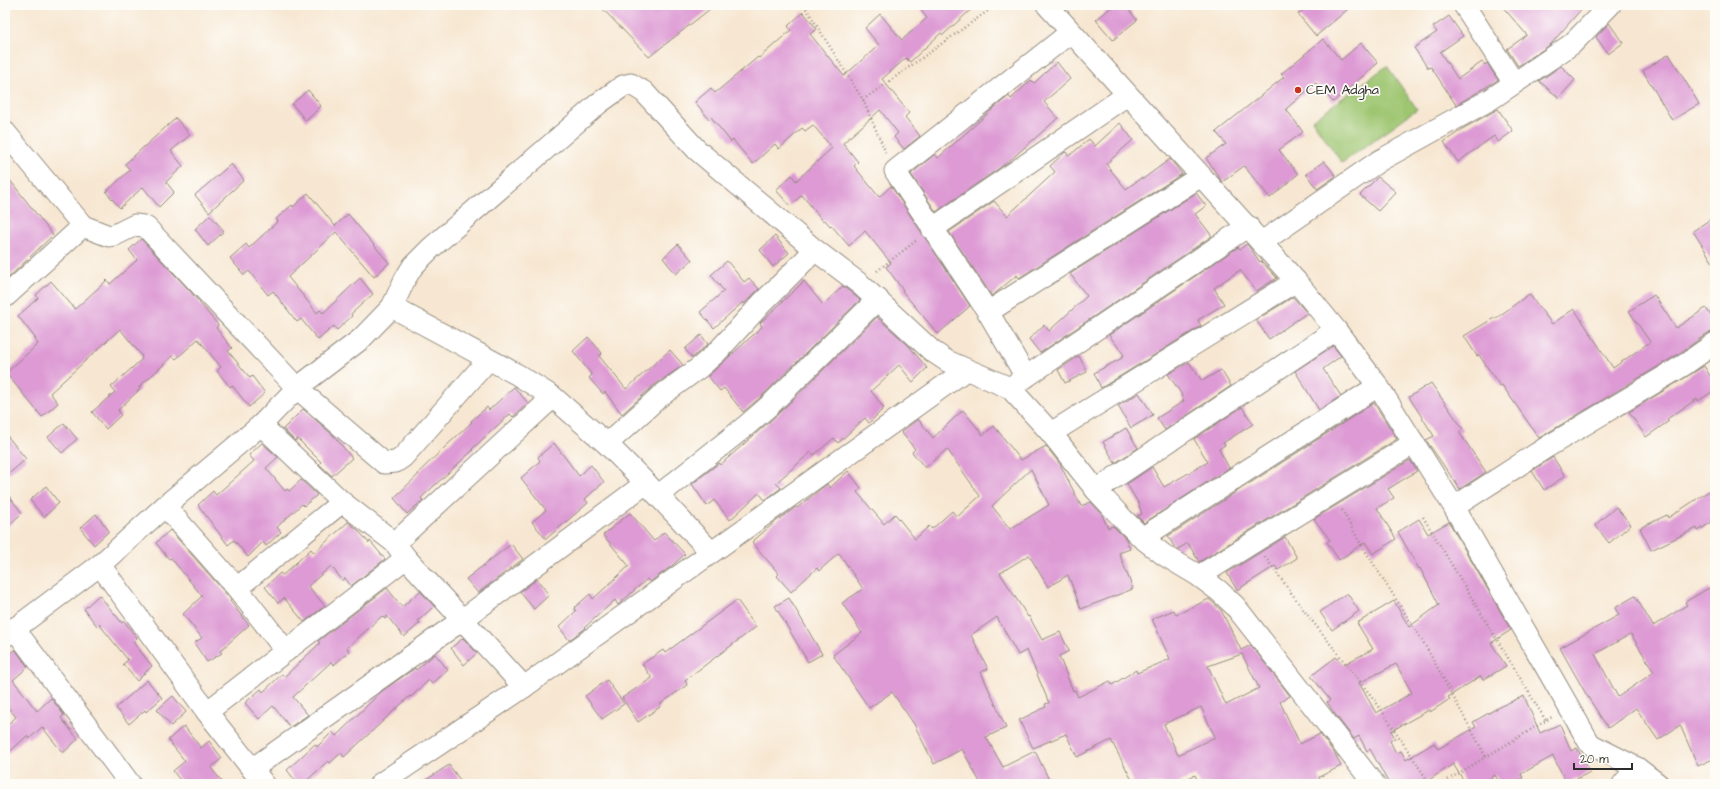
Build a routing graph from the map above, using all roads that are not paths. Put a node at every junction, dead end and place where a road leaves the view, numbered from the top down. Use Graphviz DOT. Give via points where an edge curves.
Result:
graph roads {
  1 [pos="1047,5"];
  2 [pos="1464,5"];
  3 [pos="1610,5"];
  4 [pos="1071,32"];
  5 [pos="1514,83"];
  6 [pos="1127,95"];
  7 [pos="5,132"];
  8 [pos="1201,176"];
  9 [pos="83,226"];
  10 [pos="1248,226"];
  11 [pos="932,228"];
  12 [pos="1262,242"];
  13 [pos="815,250"];
  14 [pos="1296,281"];
  15 [pos="5,297"];
  16 [pos="878,299"];
  17 [pos="392,307"];
  18 [pos="988,312"];
  19 [pos="1336,330"];
  20 [pos="1715,343"];
  21 [pos="488,360"];
  22 [pos="966,370"];
  23 [pos="1018,383"];
  24 [pos="1378,386"];
  25 [pos="297,388"];
  26 [pos="553,397"];
  27 [pos="261,425"];
  28 [pos="1051,433"];
  29 [pos="1414,443"];
  30 [pos="607,444"];
  31 [pos="652,489"];
  32 [pos="1096,490"];
  33 [pos="342,502"];
  34 [pos="165,506"];
  35 [pos="1454,507"];
  36 [pos="1142,538"];
  37 [pos="401,551"];
  38 [pos="711,552"];
  39 [pos="100,565"];
  40 [pos="1199,576"];
  41 [pos="237,588"];
  42 [pos="462,620"];
  43 [pos="10,632"];
  44 [pos="286,651"];
  45 [pos="524,688"];
  46 [pos="207,712"];
  47 [pos="1637,768"];
  48 [pos="258,777"];
  49 [pos="130,784"];
  50 [pos="380,784"];
  51 [pos="1374,784"];
  52 [pos="1623,784"];
  53 [pos="1658,784"];
  1 -- 4 [label="street"];
  2 -- 5 [label="street"];
  3 -- 5 [label="street" via="1572,44"];
  4 -- 6 [label="street"];
  4 -- 11 [label="street" via="895,171"];
  5 -- 12 [label="street" via="1491,99 1378,161"];
  6 -- 8 [label="street"];
  6 -- 11 [label="street"];
  7 -- 9 [label="street"];
  8 -- 10 [label="street"];
  8 -- 18 [label="street"];
  9 -- 15 [label="street"];
  9 -- 25 [label="street" via="109,236 135,225 147,228"];
  10 -- 12 [label="street"];
  10 -- 23 [label="street"];
  11 -- 18 [label="street"];
  12 -- 14 [label="street"];
  13 -- 16 [label="street"];
  13 -- 17 [label="street" via="698,150 644,92 636,86 627,84 599,104 431,248 413,266"];
  13 -- 30 [label="street" via="717,352 659,397"];
  14 -- 19 [label="street"];
  14 -- 28 [label="street"];
  16 -- 22 [label="street" via="932,351"];
  16 -- 31 [label="street" via="747,426"];
  17 -- 21 [label="street"];
  17 -- 25 [label="street" via="361,339"];
  18 -- 23 [label="street"];
  19 -- 24 [label="street"];
  19 -- 32 [label="street"];
  20 -- 35 [label="street" via="1684,365 1547,447"];
  21 -- 25 [label="street" via="404,457 389,464 378,459"];
  21 -- 26 [label="street"];
  22 -- 23 [label="street" via="994,380"];
  22 -- 38 [label="street"];
  23 -- 28 [label="street"];
  24 -- 29 [label="street"];
  24 -- 36 [label="street"];
  25 -- 27 [label="street"];
  26 -- 30 [label="street"];
  26 -- 37 [label="street"];
  27 -- 33 [label="street"];
  27 -- 34 [label="street"];
  28 -- 32 [label="street"];
  29 -- 35 [label="street"];
  29 -- 40 [label="street"];
  30 -- 31 [label="street"];
  31 -- 38 [label="street"];
  31 -- 42 [label="street"];
  32 -- 36 [label="street"];
  33 -- 37 [label="street"];
  33 -- 41 [label="street"];
  34 -- 39 [label="street"];
  34 -- 41 [label="street"];
  35 -- 47 [label="street" via="1590,744"];
  36 -- 40 [label="street"];
  37 -- 42 [label="street"];
  37 -- 44 [label="street"];
  38 -- 45 [label="street"];
  39 -- 43 [label="street"];
  39 -- 46 [label="street"];
  40 -- 51 [label="street" via="1235,606"];
  41 -- 44 [label="street"];
  42 -- 45 [label="street"];
  42 -- 48 [label="street"];
  43 -- 49 [label="street"];
  44 -- 46 [label="street"];
  45 -- 50 [label="street"];
  46 -- 48 [label="street"];
  47 -- 52 [label="street"];
  47 -- 53 [label="street"];
}
